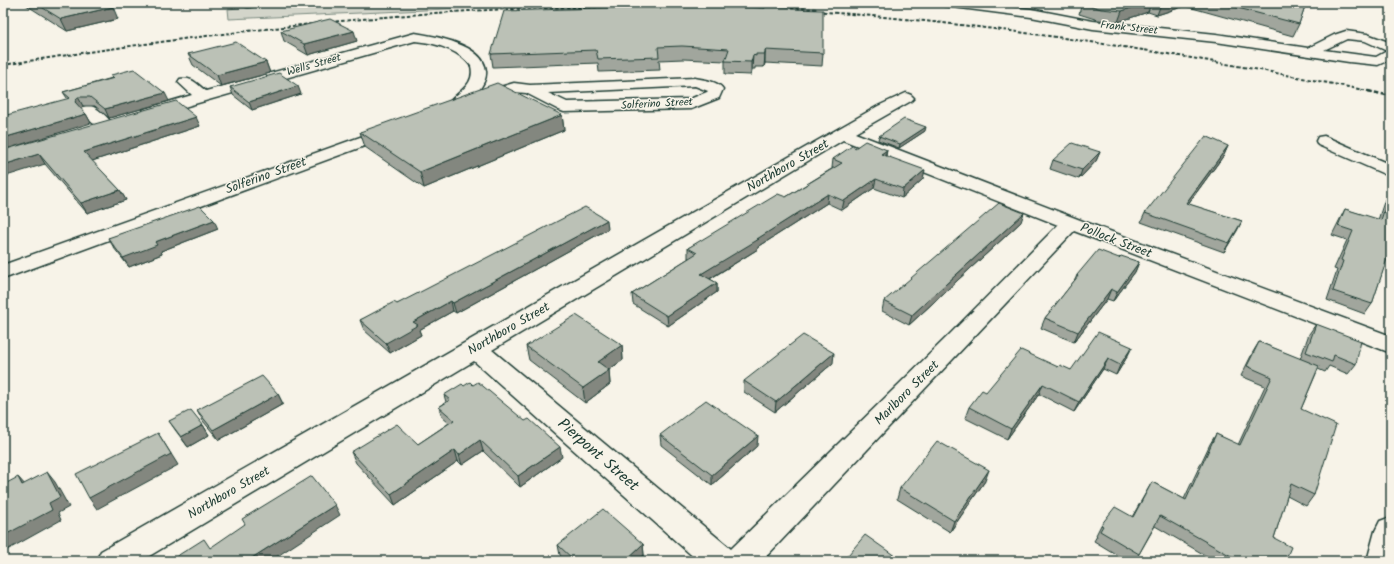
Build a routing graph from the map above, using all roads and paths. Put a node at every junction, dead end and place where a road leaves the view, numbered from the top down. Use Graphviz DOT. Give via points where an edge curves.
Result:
graph roads {
  1 [pos="945,3"];
  2 [pos="1045,3"];
  3 [pos="1016,11"];
  4 [pos="1391,48"];
  5 [pos="1312,51"];
  6 [pos="1391,54"];
  7 [pos="185,82"];
  8 [pos="530,89"];
  9 [pos="204,97"];
  10 [pos="906,98"];
  11 [pos="89,110"];
  12 [pos="447,110"];
  13 [pos="136,116"];
  14 [pos="105,125"];
  15 [pos="408,125"];
  16 [pos="842,134"];
  17 [pos="1324,141"];
  18 [pos="1391,172"];
  19 [pos="1071,223"];
  20 [pos="3,272"];
  21 [pos="1391,345"];
  22 [pos="475,349"];
  23 [pos="1391,531"];
  24 [pos="112,561"];
  25 [pos="721,561"];
  26 [pos="741,561"];
  27 [pos="1383,561"];
  1 -- 3 [label="street, Frank Street"];
  2 -- 3 [label="street"];
  3 -- 5 [label="street, Frank Street" via="1093,24"];
  4 -- 5 [label="street" via="1370,39 1347,35"];
  5 -- 6 [label="street, Frank Street" via="1378,61"];
  7 -- 9 [label="street"];
  8 -- 8 [label="street, Solferino Street" via="695,82 716,89 714,95 691,104 564,107"];
  8 -- 12 [label="street, Solferino Street" via="514,87"];
  9 -- 12 [label="street, Wells Street" via="415,37 435,39 465,53 480,70 466,97"];
  9 -- 13 [label="street, Wells Street"];
  10 -- 16 [label="street, Northboro Street"];
  11 -- 14 [label="street"];
  15 -- 20 [label="street, Solferino Street"];
  16 -- 19 [label="street, Pollock Street"];
  16 -- 22 [label="street, Northboro Street"];
  17 -- 18 [label="street"];
  19 -- 21 [label="street, Pollock Street"];
  19 -- 26 [label="street, Marlboro Street"];
  22 -- 24 [label="street, Northboro Street"];
  22 -- 25 [label="street, Pierpont Street"];
  23 -- 27 [label="street"];
}
